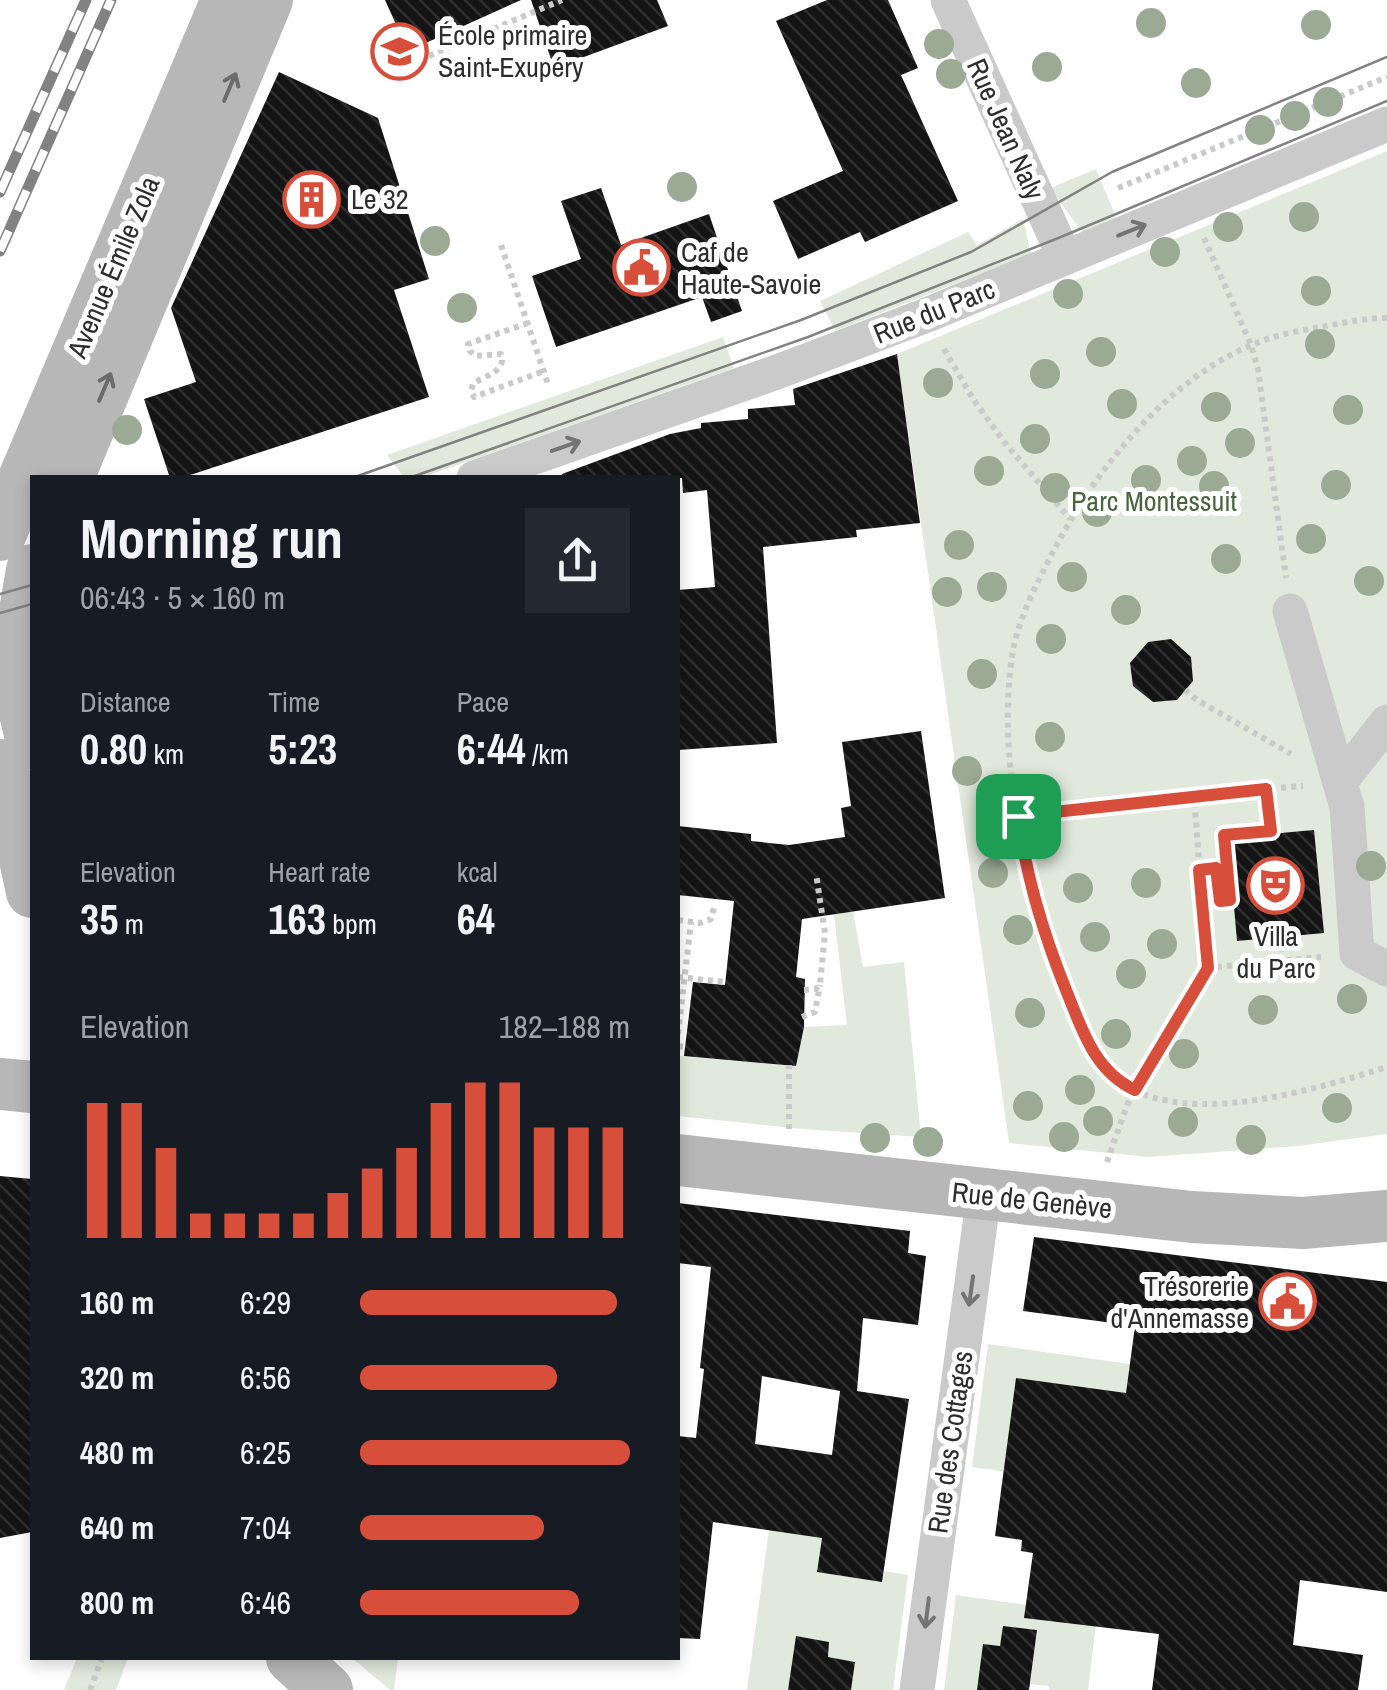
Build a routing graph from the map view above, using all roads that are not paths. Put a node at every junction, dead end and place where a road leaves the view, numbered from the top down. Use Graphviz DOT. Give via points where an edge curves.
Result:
graph roads {
  1 [pos="227,0"];
  2 [pos="267,0"];
  3 [pos="948,0"];
  4 [pos="1387,124"];
  5 [pos="1065,258"];
  6 [pos="69,475"];
  7 [pos="483,475"];
  8 [pos="6,511"];
  9 [pos="30,577"];
  10 [pos="1290,611"];
  11 [pos="12,640"];
  12 [pos="1387,722"];
  13 [pos="30,733"];
  14 [pos="0,765"];
  15 [pos="1340,782"];
  16 [pos="30,883"];
  17 [pos="1372,961"];
  18 [pos="0,1084"];
  19 [pos="30,1087"];
  20 [pos="680,1160"];
  21 [pos="984,1194"];
  22 [pos="1387,1216"];
  23 [pos="294,1660"];
  24 [pos="327,1690"];
  25 [pos="917,1690"];
  1 -- 8 [label="street, Avenue Émile Zola"];
  6 -- 2 [label="street, Avenue Émile Zola, one-way"];
  3 -- 5 [label="street, Rue Jean Naly"];
  5 -- 4 [label="street, Rue du Parc, one-way"];
  7 -- 5 [label="street, Rue du Parc, one-way" via="777,372"];
  9 -- 11 [label="street"];
  10 -- 15 [label="street"];
  11 -- 13 [label="street"];
  12 -- 15 [label="street"];
  14 -- 16 [label="street"];
  15 -- 17 [label="street"];
  18 -- 19 [label="street"];
  20 -- 21 [label="street, Rue de Genève"];
  21 -- 22 [label="street, Rue de Genève" via="1281,1223"];
  21 -- 25 [label="street, Rue des Cottages, one-way"];
  23 -- 24 [label="street"];
}
